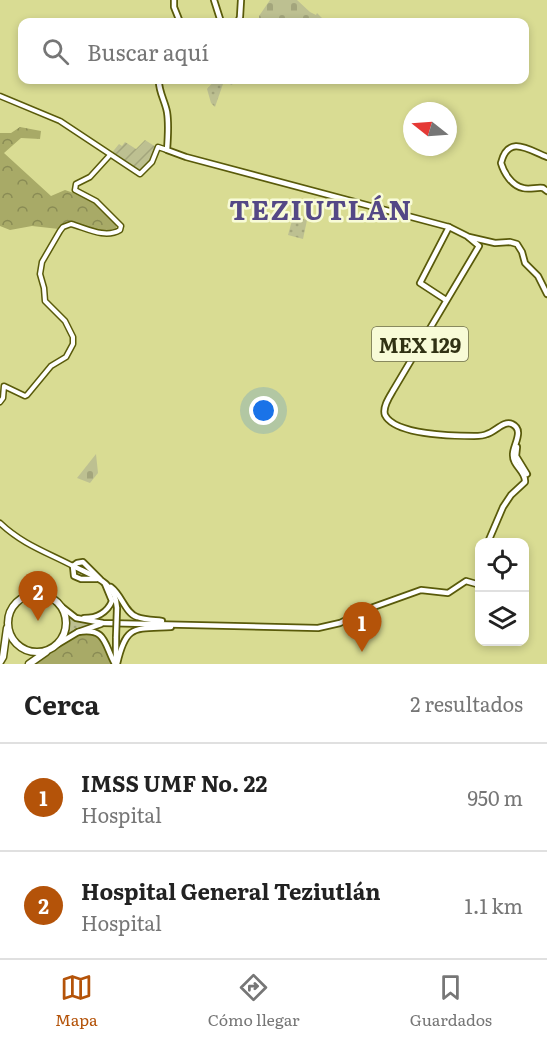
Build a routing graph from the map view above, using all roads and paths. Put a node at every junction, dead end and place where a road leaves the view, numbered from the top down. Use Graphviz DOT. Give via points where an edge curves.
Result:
graph roads {
  1 [pos="174,0"];
  2 [pos="214,0"];
  3 [pos="241,0"];
  4 [pos="179,18"];
  5 [pos="220,18"];
  6 [pos="240,18"];
  7 [pos="159,84"];
  8 [pos="0,96"];
  9 [pos="168,150"];
  10 [pos="110,155"];
  11 [pos="547,157"];
  12 [pos="547,191"];
  13 [pos="449,227"];
  14 [pos="467,236"];
  15 [pos="547,294"];
  16 [pos="446,300"];
  17 [pos="0,402"];
  18 [pos="514,452"];
  19 [pos="0,523"];
  20 [pos="491,538"];
  21 [pos="491,538"];
  22 [pos="73,566"];
  23 [pos="102,581"];
  24 [pos="475,582"];
  25 [pos="111,587"];
  26 [pos="62,607"];
  27 [pos="76,618"];
  28 [pos="103,623"];
  29 [pos="8,624"];
  30 [pos="193,625"];
  31 [pos="78,632"];
  32 [pos="58,644"];
  33 [pos="47,651"];
  34 [pos="0,662"];
  35 [pos="29,664"];
  36 [pos="116,664"];
  1 -- 4 [label="main road"];
  2 -- 5 [label="main road"];
  3 -- 6 [label="main road"];
  7 -- 9 [label="main road" via="169,121"];
  8 -- 10 [label="main road" via="51,116"];
  9 -- 10 [label="main road" via="158,147 151,164 140,174"];
  9 -- 13 [label="main road, MEX 129"];
  10 -- 17 [label="main road" via="94,174 75,186 77,192 96,201 116,218 120,230 111,234 71,224 63,227 42,262 45,301 65,321 73,344 66,357 51,366 27,395 4,386"];
  11 -- 12 [label="main road" via="525,147 511,147 501,163 512,182 522,188"];
  13 -- 14 [label="main road, MEX 129"];
  13 -- 16 [label="main road, MEX 129" via="420,283"];
  14 -- 15 [label="main road" via="517,244"];
  14 -- 16 [label="main road, MEX 129" via="479,246"];
  16 -- 18 [label="main road, MEX 129" via="395,388 385,415 408,430 468,435 484,435 511,423 518,435"];
  18 -- 20 [label="main road, MEX 129" via="527,477 524,487 501,513"];
  18 -- 21 [label="main road, MEX 129" via="513,458 525,482 508,500"];
  19 -- 22 [label="main road" via="21,541"];
  22 -- 23 [label="main road"];
  22 -- 23 [label="main road" via="83,562"];
  22 -- 23 [label="main road" via="74,576"];
  23 -- 25 [label="main road"];
  23 -- 27 [label="main road" via="112,601 108,609 88,618"];
  24 -- 30 [label="main road" via="466,579 447,591 420,589 322,625"];
  25 -- 30 [label="main road" via="137,618"];
  25 -- 36 [label="main road, bridge" via="117,600"];
  26 -- 27 [label="main road"];
  26 -- 29 [label="highway" via="48,596 32,594 13,606"];
  26 -- 32 [label="highway" via="66,626"];
  27 -- 28 [label="main road"];
  28 -- 30 [label="main road"];
  28 -- 31 [label="main road"];
  29 -- 33 [label="highway" via="16,643 32,651"];
  29 -- 34 [label="highway"];
  30 -- 36 [label="main road" via="132,631 126,636"];
  31 -- 32 [label="main road"];
  31 -- 36 [label="main road" via="102,636"];
  32 -- 33 [label="highway"];
  33 -- 35 [label="highway"];
}
